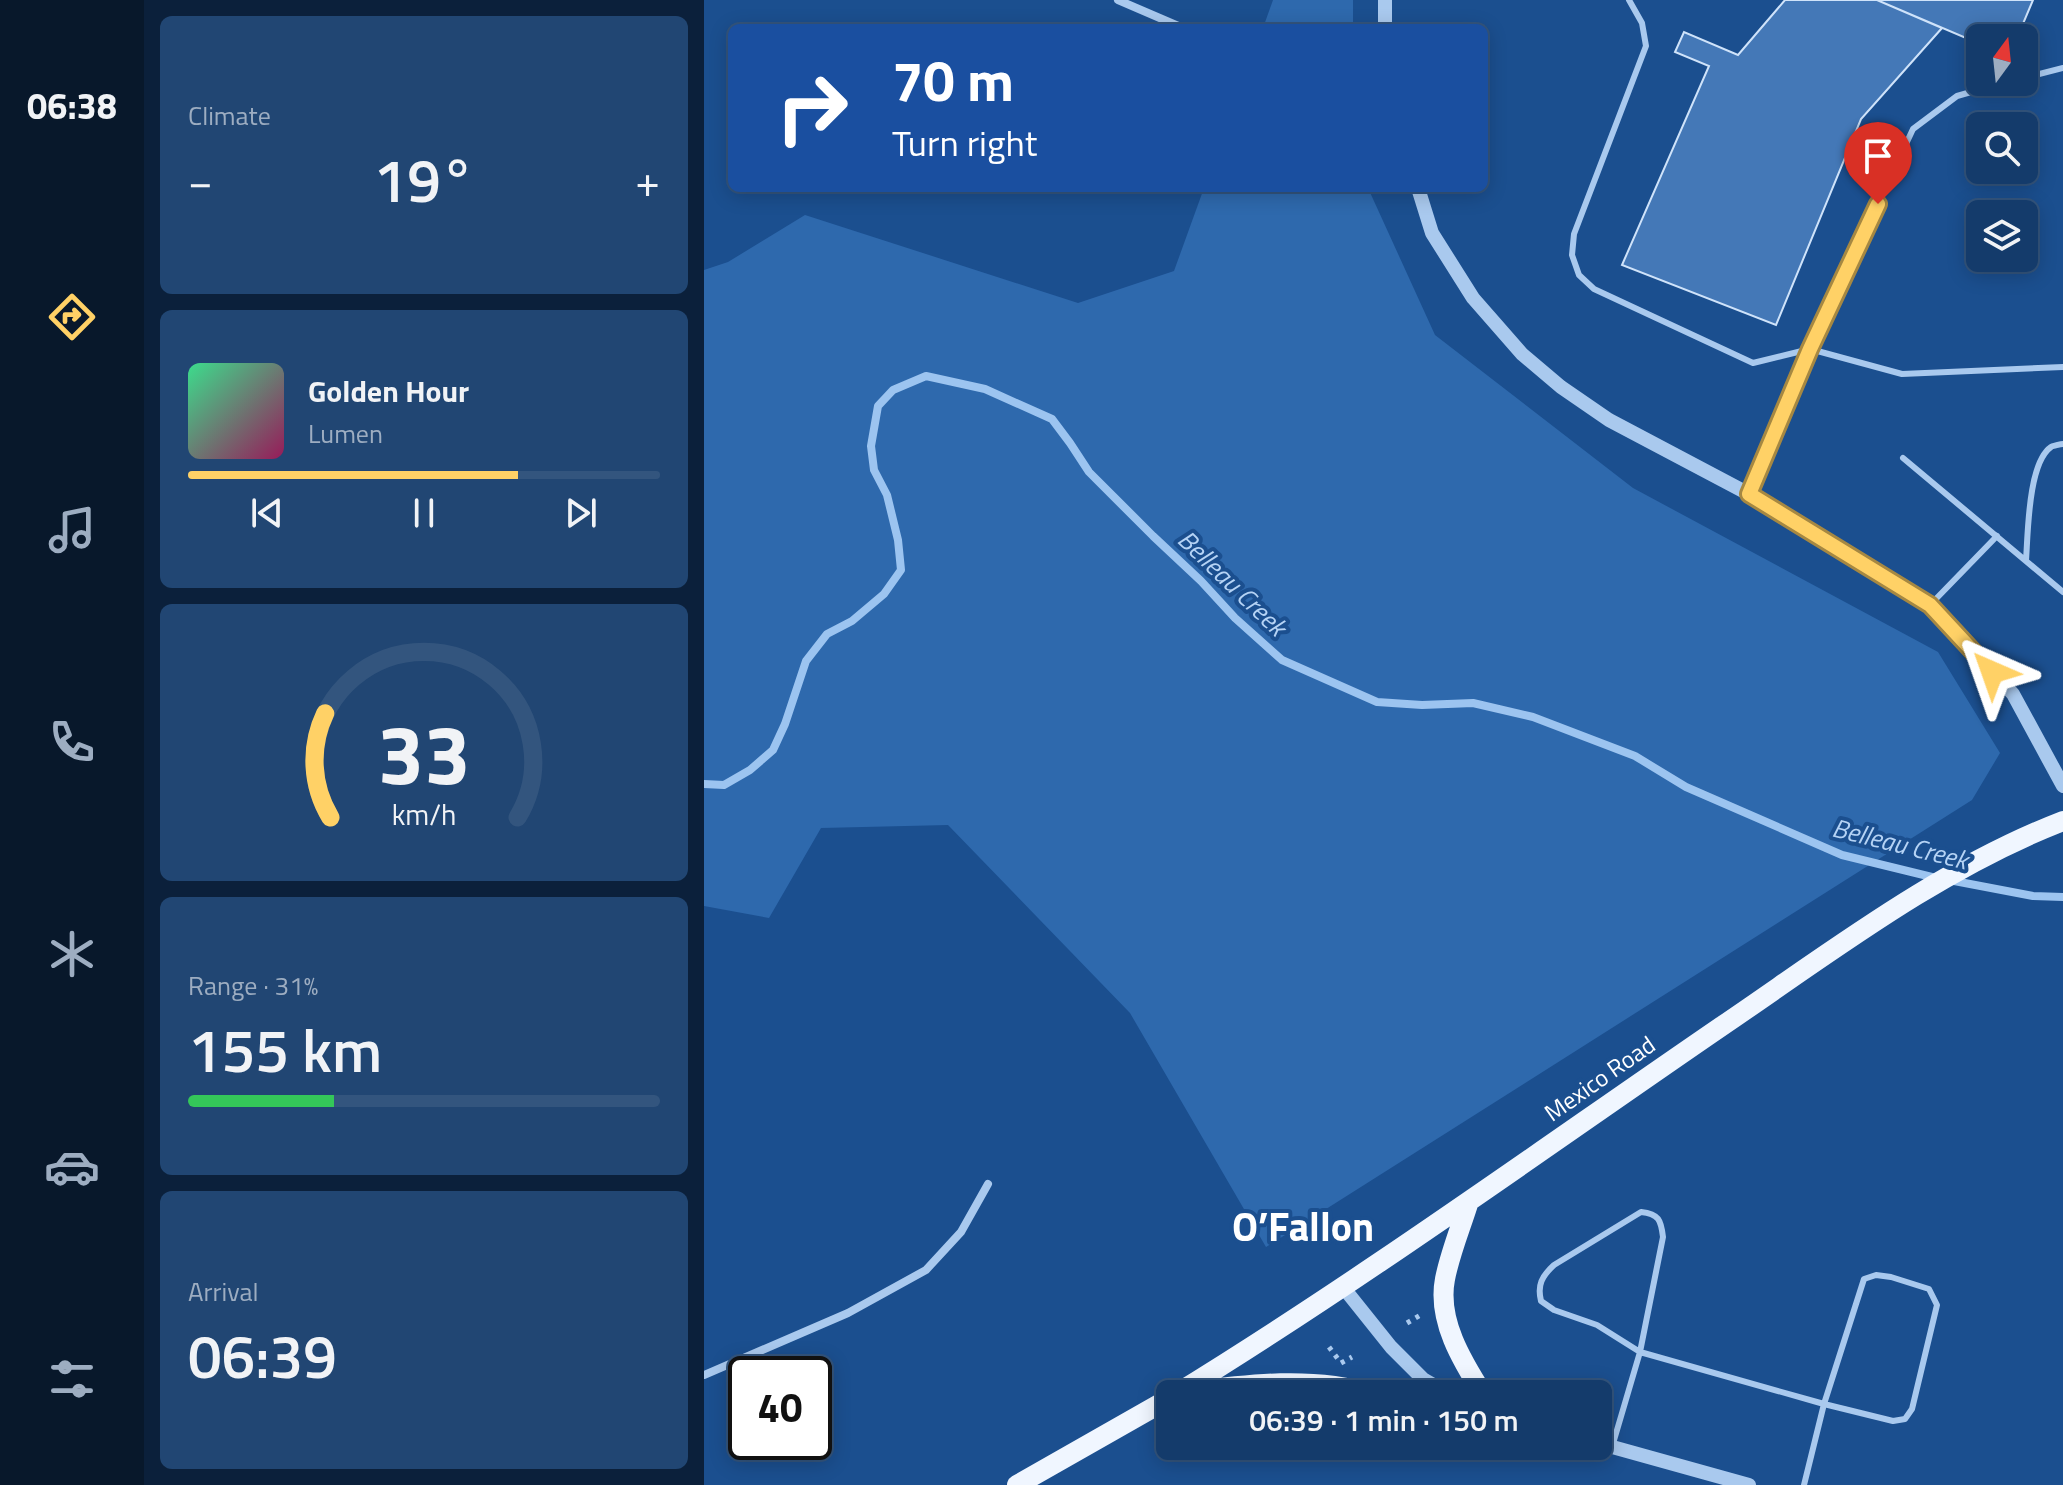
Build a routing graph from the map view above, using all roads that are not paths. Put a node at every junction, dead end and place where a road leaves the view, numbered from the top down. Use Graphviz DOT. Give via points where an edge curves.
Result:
graph roads {
  1 [pos="1118,0"];
  2 [pos="1385,0"];
  3 [pos="1629,0"];
  4 [pos="1174,24"];
  5 [pos="1385,24"];
  6 [pos="2063,68"];
  7 [pos="2038,74"];
  8 [pos="1966,93"];
  9 [pos="1419,192"];
  10 [pos="1810,349"];
  11 [pos="2063,367"];
  12 [pos="2063,444"];
  13 [pos="1903,458"];
  14 [pos="1749,494"];
  15 [pos="1997,536"];
  16 [pos="2026,560"];
  17 [pos="2063,592"];
  18 [pos="1930,605"];
  19 [pos="2063,786"];
  20 [pos="2057,824"];
  21 [pos="988,1184"];
  22 [pos="1469,1201"];
  23 [pos="1343,1287"];
  24 [pos="1640,1352"];
  25 [pos="704,1375"];
  26 [pos="1198,1380"];
  27 [pos="1425,1380"];
  28 [pos="1475,1380"];
  29 [pos="1824,1404"];
  30 [pos="1156,1406"];
  31 [pos="1612,1426"];
  32 [pos="1612,1447"];
  33 [pos="1017,1485"];
  34 [pos="1749,1485"];
  35 [pos="1804,1485"];
  1 -- 4 [label="street"];
  2 -- 5 [label="street"];
  3 -- 10 [label="lane" via="1642,23 1646,46 1574,234 1572,255 1579,275 1594,289 1753,363"];
  6 -- 7 [label="lane"];
  8 -- 10 [label="lane" via="1913,129"];
  9 -- 14 [label="street" via="1432,233 1473,298 1522,354 1609,420"];
  10 -- 11 [label="lane" via="1902,374"];
  10 -- 14 [label="lane"];
  12 -- 16 [label="lane" via="2051,447 2040,460 2031,489"];
  13 -- 15 [label="lane"];
  14 -- 18 [label="street"];
  15 -- 16 [label="lane"];
  15 -- 18 [label="lane"];
  16 -- 17 [label="lane"];
  18 -- 19 [label="street" via="2013,694"];
  20 -- 22 [label="main road, Mexico Road" via="1923,891"];
  21 -- 25 [label="street" via="961,1232 926,1270 848,1313"];
  22 -- 23 [label="main road, Mexico Road"];
  22 -- 28 [label="main road" via="1444,1280 1445,1314"];
  23 -- 26 [label="main road, Mexico Road"];
  23 -- 27 [label="street"];
  24 -- 24 [label="lane" via="1597,1325 1554,1310 1541,1301 1539,1291 1542,1275 1554,1265 1641,1212 1652,1213 1661,1222 1663,1237"];
  24 -- 29 [label="lane"];
  24 -- 31 [label="lane"];
  29 -- 29 [label="lane" via="1864,1279 1891,1277 1929,1289 1937,1305 1912,1409 1905,1419 1893,1421"];
  29 -- 35 [label="lane"];
  30 -- 33 [label="main road, Mexico Road"];
  32 -- 34 [label="street"];
}
